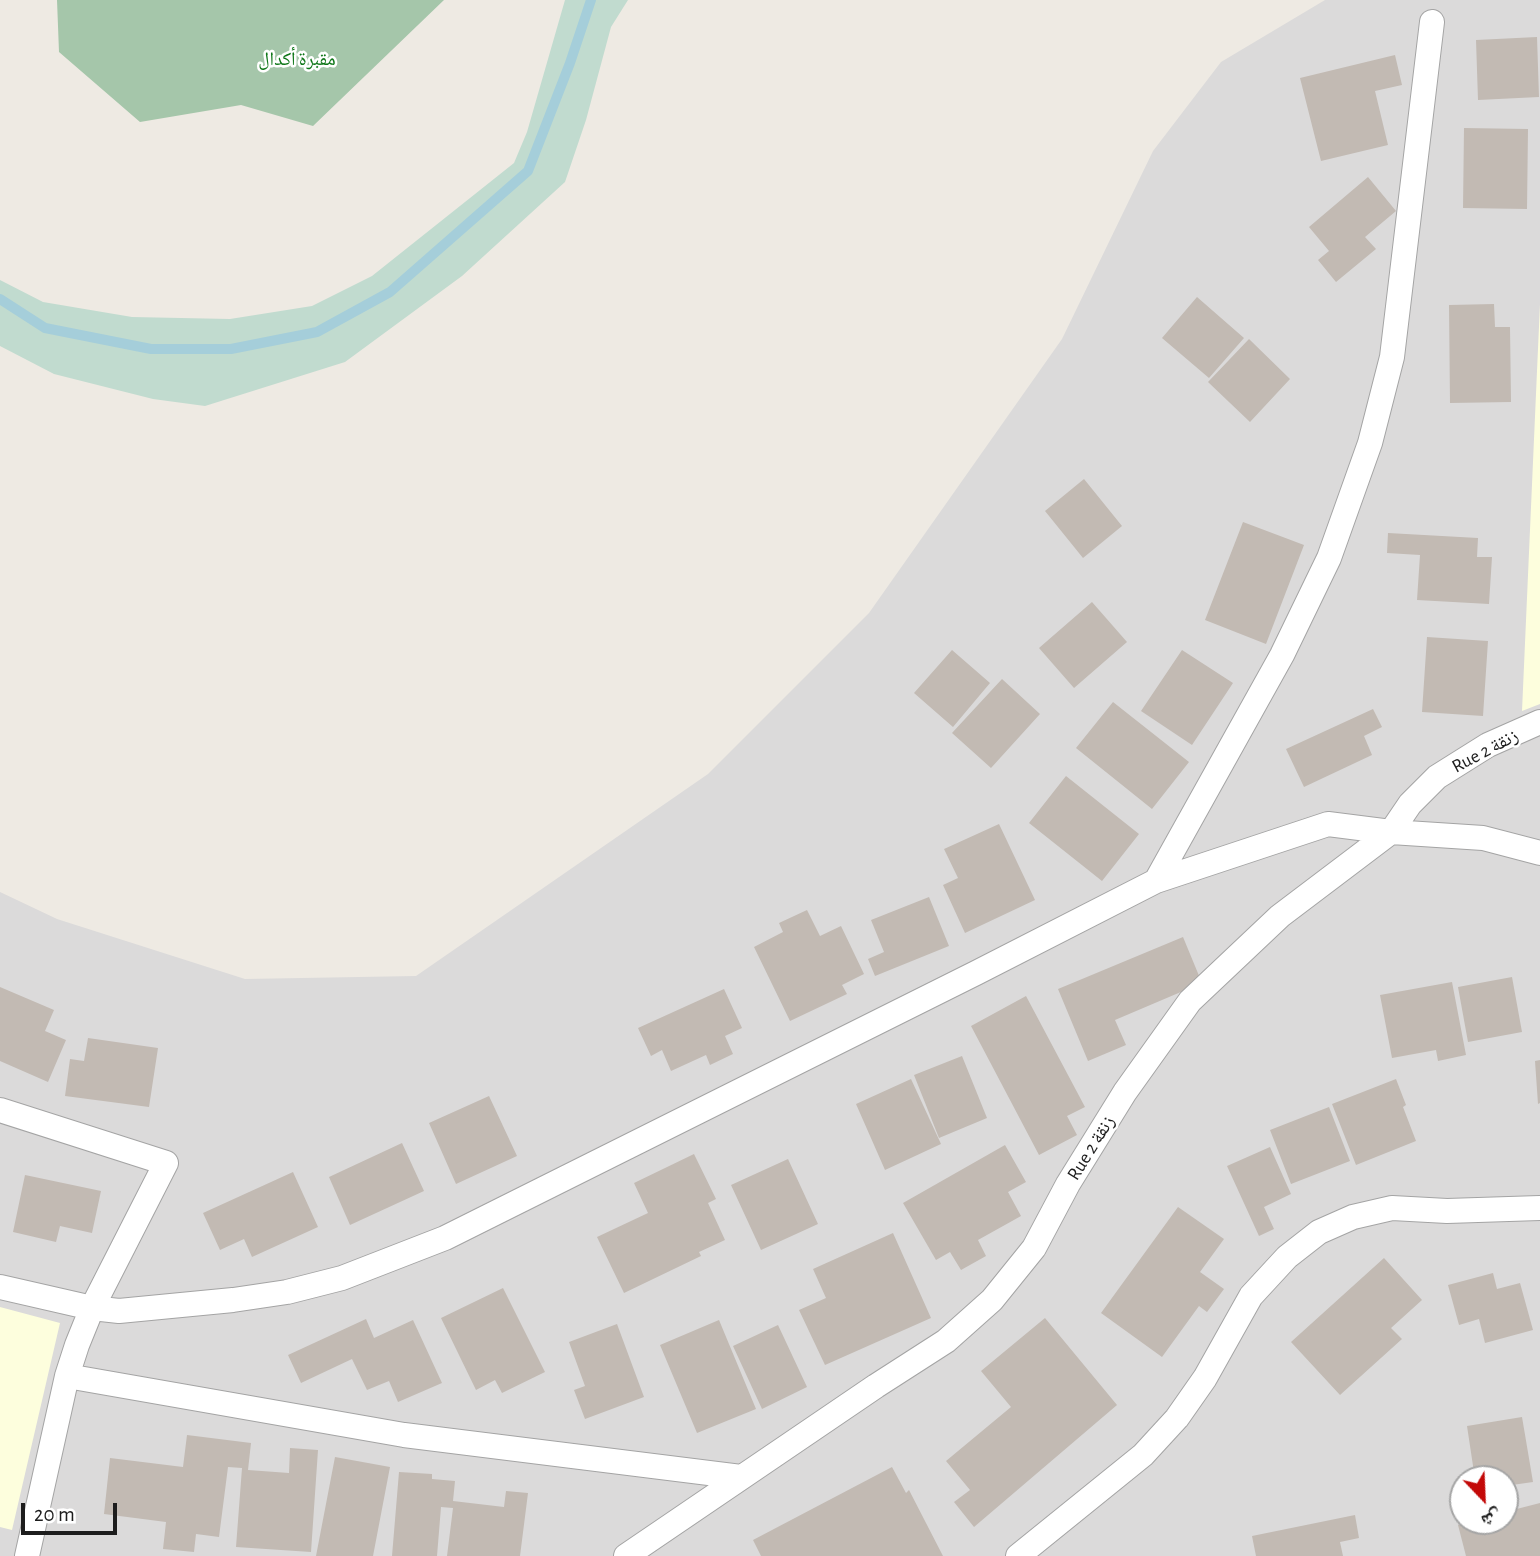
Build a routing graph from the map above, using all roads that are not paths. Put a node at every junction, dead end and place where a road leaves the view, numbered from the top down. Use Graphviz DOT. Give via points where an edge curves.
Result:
graph roads {
  1 [pos="1432,22"];
  2 [pos="1540,722"];
  3 [pos="1391,832"];
  4 [pos="1540,853"];
  5 [pos="1156,881"];
  6 [pos="0,1111"];
  7 [pos="1540,1208"];
  8 [pos="0,1287"];
  9 [pos="92,1308"];
  10 [pos="67,1376"];
  11 [pos="741,1477"];
  12 [pos="27,1556"];
  13 [pos="626,1556"];
  14 [pos="1018,1556"];
  1 -- 5 [label="street" via="1392,357 1370,443 1329,558 1283,655"];
  2 -- 3 [label="street, Rue 2 زنقة" via="1437,777"];
  3 -- 4 [label="street" via="1483,838"];
  3 -- 5 [label="street" via="1328,824"];
  3 -- 11 [label="street, Rue 2 زنقة" via="1280,916 1190,1001 1125,1091 1034,1248 992,1300 946,1341"];
  5 -- 9 [label="street" via="445,1238 394,1259 287,1292 160,1309"];
  6 -- 9 [label="street" via="166,1163"];
  7 -- 14 [label="street" via="1392,1208 1353,1217 1319,1232 1287,1257 1251,1296 1178,1418 1143,1455"];
  8 -- 9 [label="street"];
  9 -- 10 [label="street"];
  10 -- 11 [label="street" via="404,1435"];
  10 -- 12 [label="street"];
  11 -- 13 [label="street, Rue 2 زنقة"];
}
